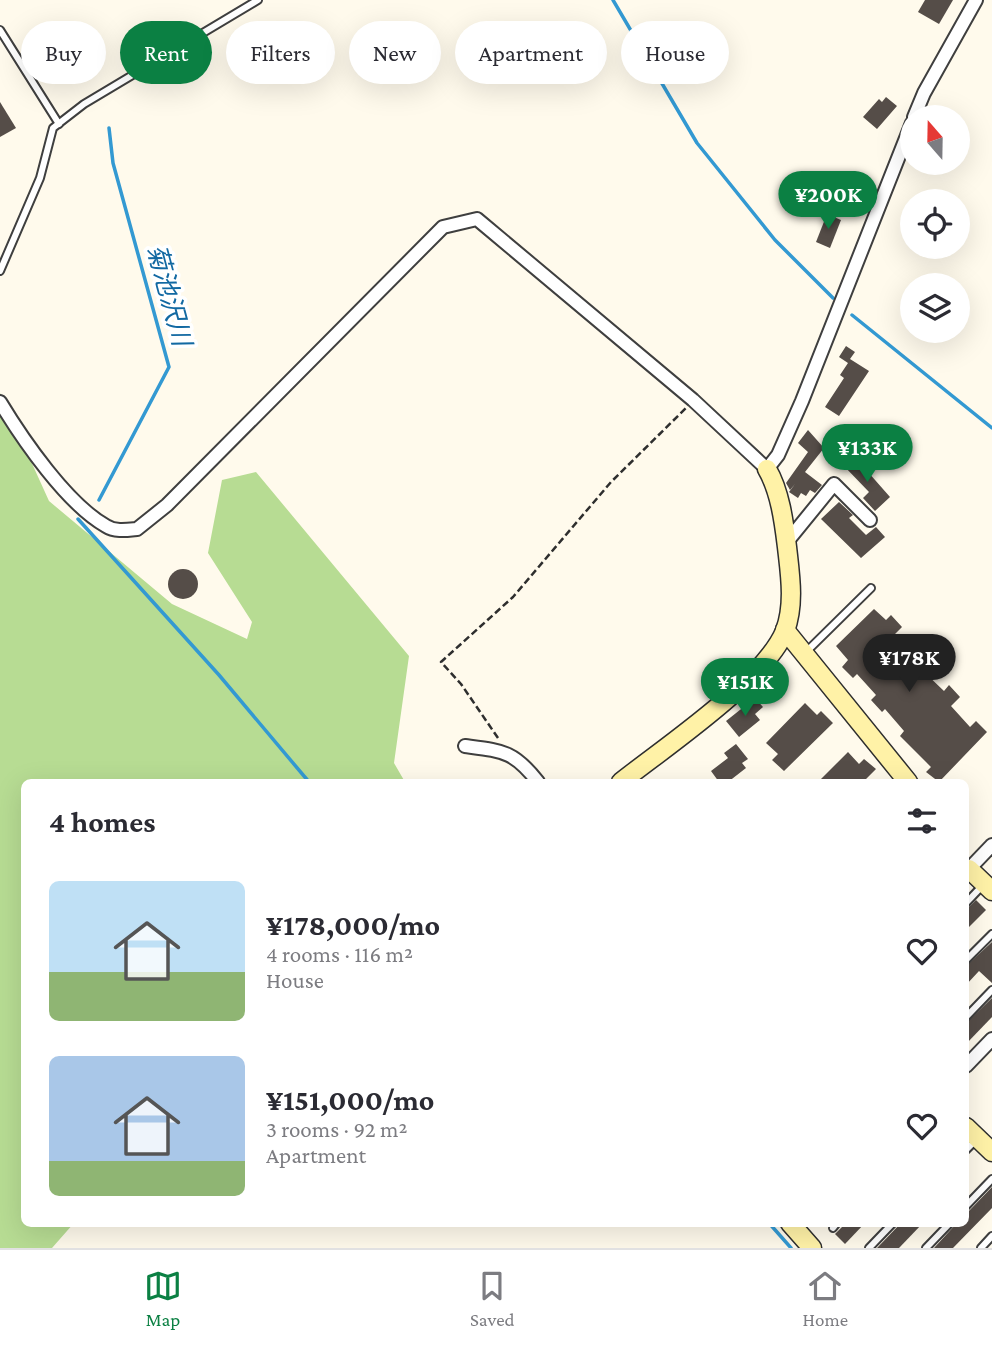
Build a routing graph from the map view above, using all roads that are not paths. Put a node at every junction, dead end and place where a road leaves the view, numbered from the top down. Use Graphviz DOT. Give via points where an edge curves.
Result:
graph roads {
  1 [pos="258,0"];
  2 [pos="976,0"];
  3 [pos="0,30"];
  4 [pos="919,105"];
  5 [pos="59,124"];
  6 [pos="900,153"];
  7 [pos="0,271"];
  8 [pos="0,402"];
  9 [pos="767,469"];
  10 [pos="870,520"];
  11 [pos="786,543"];
  12 [pos="871,588"];
  13 [pos="785,630"];
  14 [pos="804,653"];
  15 [pos="465,746"];
  16 [pos="536,779"];
  17 [pos="625,779"];
  18 [pos="906,779"];
  19 [pos="992,845"];
  20 [pos="969,869"];
  21 [pos="969,873"];
  22 [pos="988,888"];
  23 [pos="969,901"];
  24 [pos="992,934"];
  25 [pos="969,957"];
  26 [pos="992,990"];
  27 [pos="969,1014"];
  28 [pos="992,1039"];
  29 [pos="969,1063"];
  30 [pos="970,1138"];
  31 [pos="992,1152"];
  32 [pos="992,1179"];
  33 [pos="969,1203"];
  34 [pos="794,1227"];
  35 [pos="889,1227"];
  36 [pos="946,1227"];
  37 [pos="992,1236"];
  38 [pos="812,1248"];
  39 [pos="869,1248"];
  40 [pos="926,1248"];
  41 [pos="981,1248"];
  1 -- 5 [label="lane" via="84,104"];
  2 -- 4 [label="street"];
  3 -- 5 [label="lane"];
  5 -- 7 [label="lane" via="53,128 40,177"];
  6 -- 9 [label="street" via="802,401"];
  8 -- 9 [label="street" via="89,514 108,528 137,529 167,505 443,227 477,219 693,400"];
  9 -- 11 [label="street" via="774,480"];
  10 -- 11 [label="street" via="834,484"];
  11 -- 13 [label="street" via="792,591"];
  12 -- 14 [label="lane"];
  13 -- 14 [label="street"];
  13 -- 17 [label="street" via="773,653 748,681"];
  14 -- 18 [label="street"];
  15 -- 16 [label="street" via="506,751"];
  19 -- 20 [label="street"];
  21 -- 22 [label="street"];
  22 -- 23 [label="lane"];
  24 -- 25 [label="lane"];
  26 -- 27 [label="lane"];
  28 -- 29 [label="street"];
  30 -- 31 [label="street"];
  32 -- 33 [label="lane"];
  34 -- 38 [label="street"];
  35 -- 39 [label="lane"];
  36 -- 40 [label="lane"];
  37 -- 41 [label="lane"];
}
